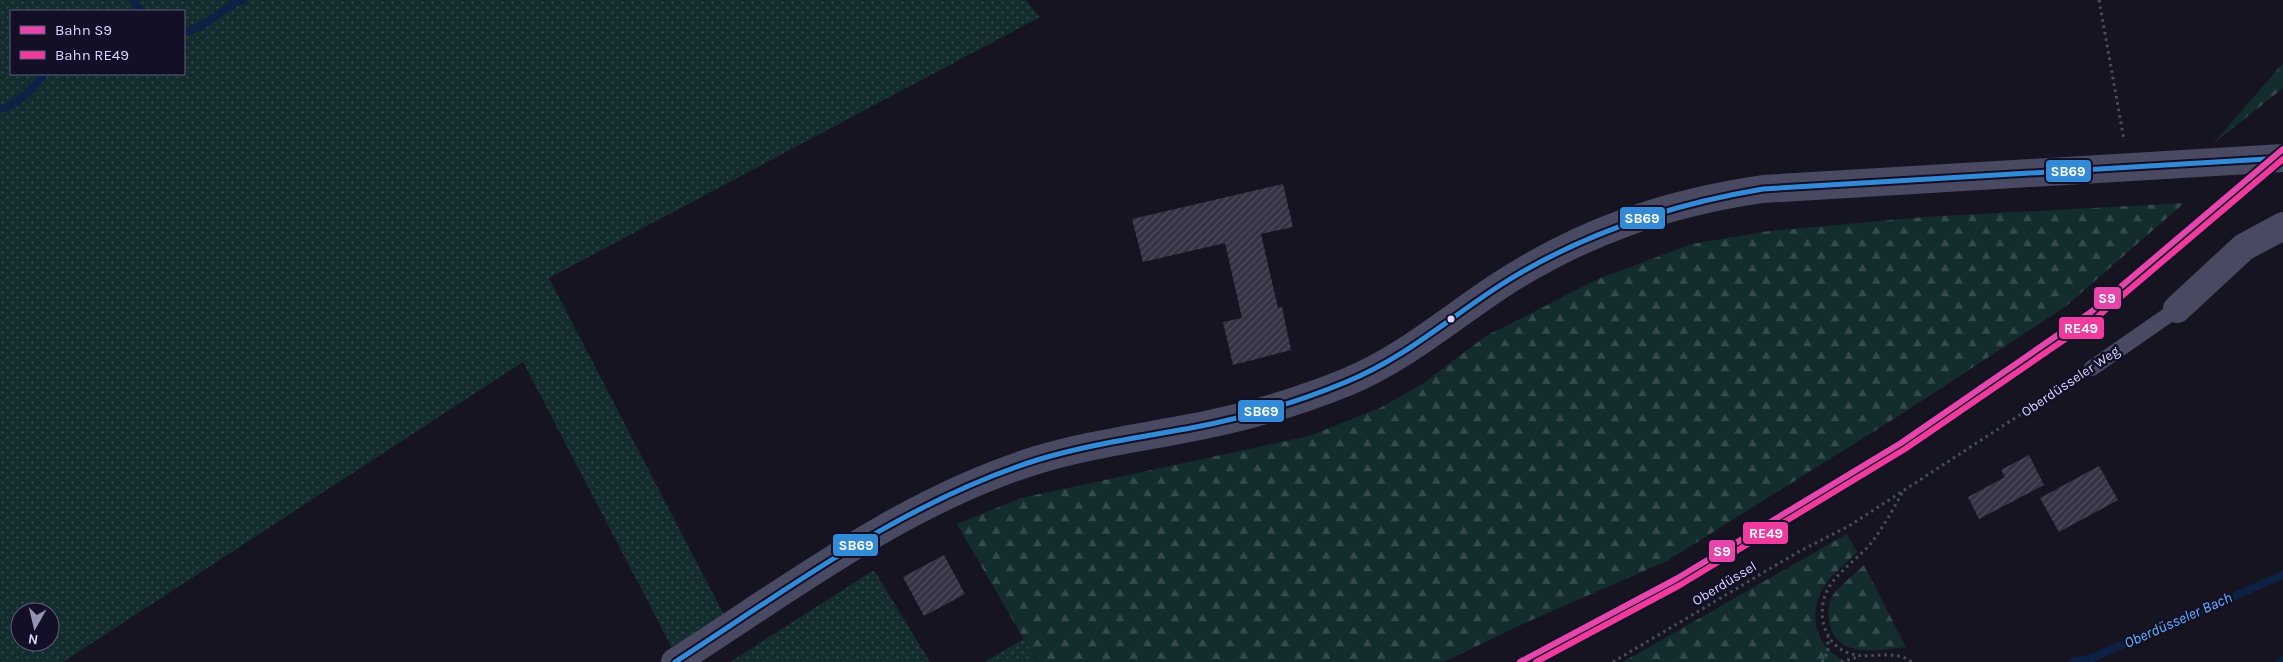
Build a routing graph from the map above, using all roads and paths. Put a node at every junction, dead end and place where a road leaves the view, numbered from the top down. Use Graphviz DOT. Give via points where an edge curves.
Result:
graph roads {
  1 [pos="2100,0"];
  2 [pos="2283,158"];
  3 [pos="2129,166"];
  4 [pos="2283,226"];
  5 [pos="2178,309"];
  6 [pos="2092,368"];
  7 [pos="1903,493"];
  8 [pos="1849,526"];
  9 [pos="1828,637"];
  10 [pos="1861,656"];
  11 [pos="675,662"];
  12 [pos="1613,662"];
  13 [pos="1822,662"];
  14 [pos="1840,662"];
  15 [pos="1912,662"];
  1 -- 3 [label="path"];
  2 -- 3 [label="street"];
  3 -- 11 [label="street" via="1763,189 1690,202 1644,215 1600,231 1544,259 1390,361 1322,392 1215,423 1058,454 1012,468 927,504"];
  4 -- 5 [label="street, Oberdüsseler Weg" via="2244,247"];
  5 -- 6 [label="lane, Oberdüsseler Weg"];
  6 -- 7 [label="path, Oberdüsseler Weg"];
  7 -- 8 [label="path, Oberdüsseler Weg"];
  7 -- 9 [label="path" via="1872,542 1828,590 1823,616"];
  8 -- 12 [label="path, Oberdüssel" via="1798,552"];
  9 -- 10 [label="path" via="1846,652"];
  9 -- 13 [label="path" via="1828,652"];
  10 -- 14 [label="path"];
  10 -- 15 [label="path" via="1898,654"];
}
